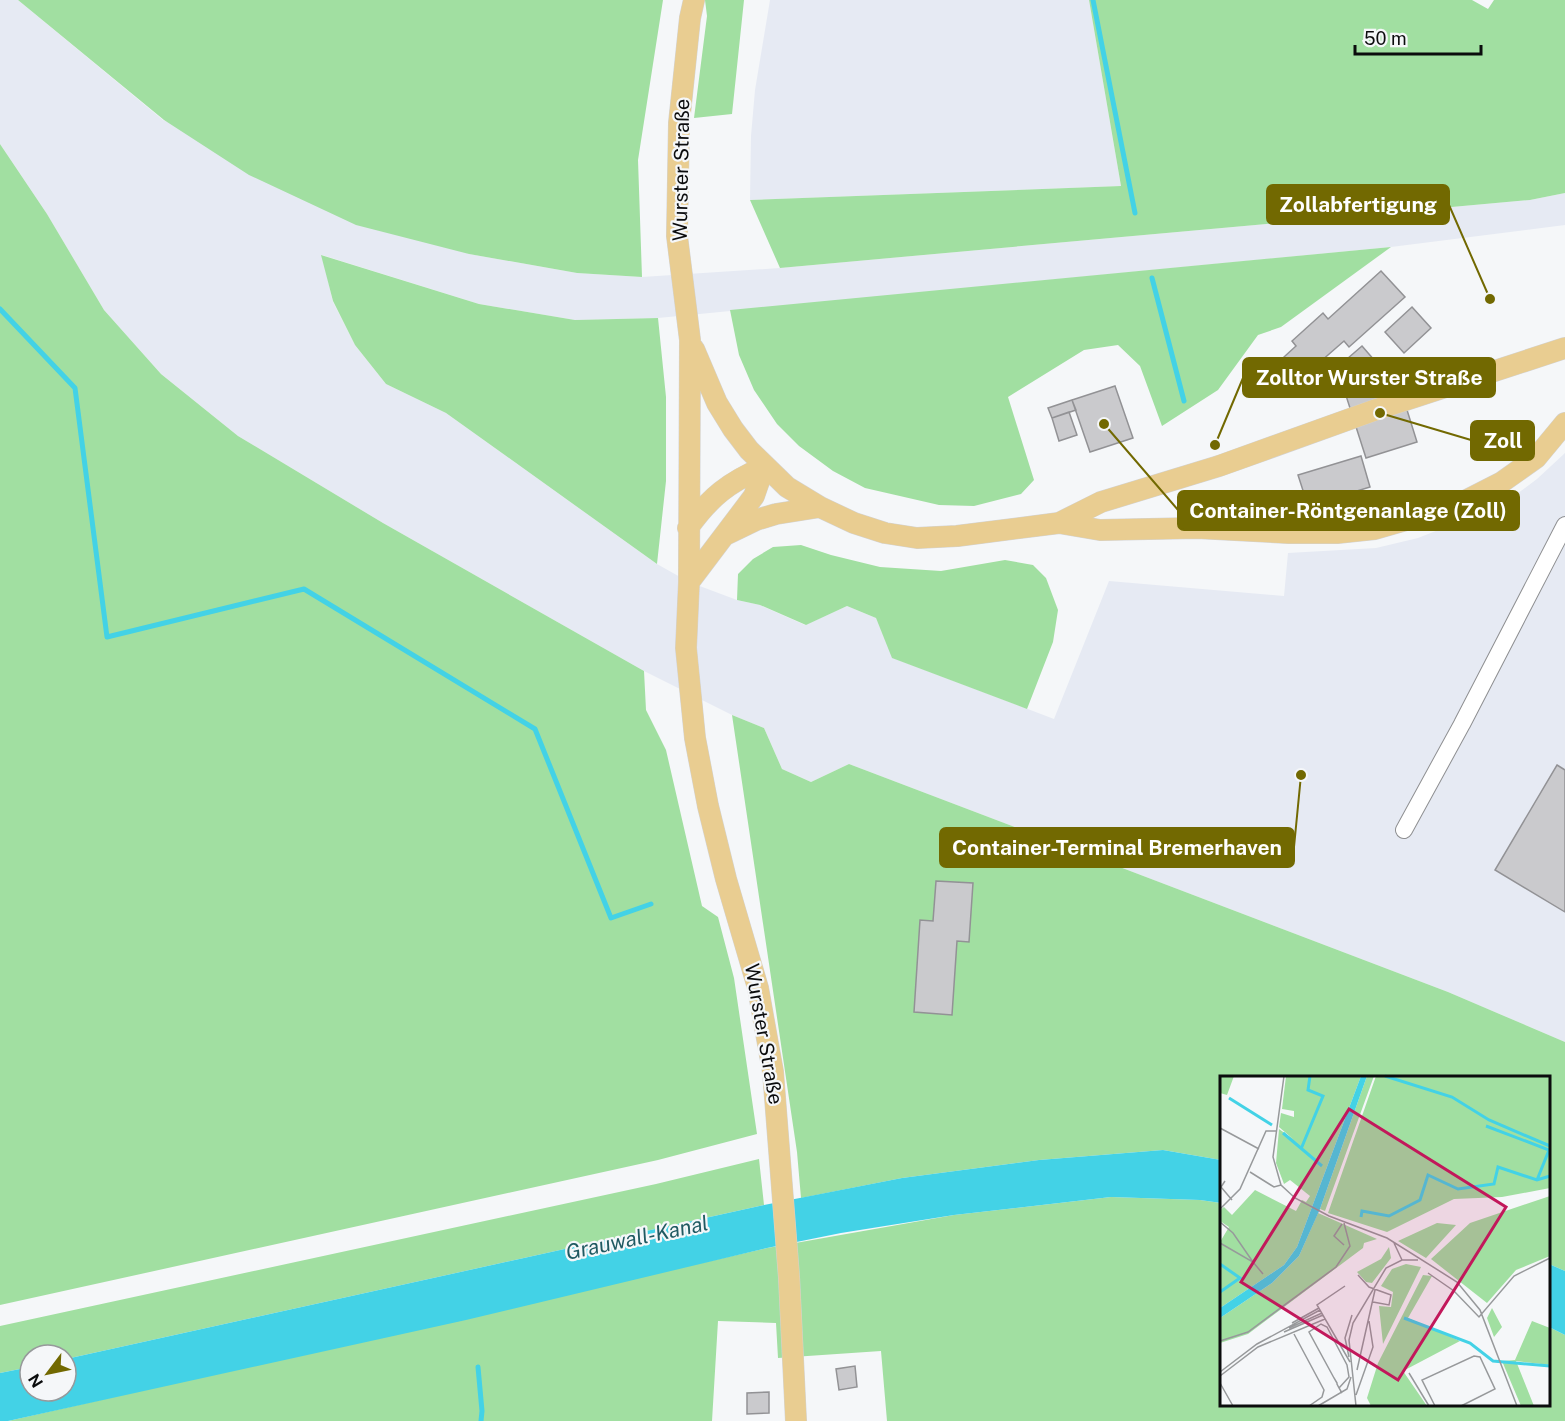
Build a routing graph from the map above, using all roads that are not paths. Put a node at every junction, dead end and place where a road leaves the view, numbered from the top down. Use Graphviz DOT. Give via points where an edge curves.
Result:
graph roads {
  1 [pos="694,0"];
  2 [pos="690,340"];
  3 [pos="1565,348"];
  4 [pos="1565,423"];
  5 [pos="764,467"];
  6 [pos="820,507"];
  7 [pos="1059,523"];
  8 [pos="1565,525"];
  9 [pos="688,528"];
  10 [pos="725,536"];
  11 [pos="689,582"];
  12 [pos="1404,830"];
  13 [pos="796,1421"];
  1 -- 2 [label="main road, Wurster Straße" via="679,123 677,236"];
  2 -- 5 [label="main road, Wurster Straße" via="717,403"];
  2 -- 9 [label="main road, Wurster Straße"];
  3 -- 7 [label="main road" via="1101,502"];
  4 -- 7 [label="main road" via="1536,458 1502,482 1455,506 1375,529 1337,533 1197,528 1100,530"];
  5 -- 6 [label="main road, Wurster Straße"];
  5 -- 9 [label="main road" via="721,491"];
  5 -- 10 [label="main road" via="754,496"];
  6 -- 7 [label="main road, Wurster Straße" via="885,533 917,538"];
  6 -- 10 [label="main road" via="756,520"];
  8 -- 12 [label="street"];
  9 -- 11 [label="main road, Wurster Straße"];
  10 -- 11 [label="main road"];
  11 -- 13 [label="main road, Wurster Straße" via="686,648 695,738 726,879 761,999 773,1072"];
}
